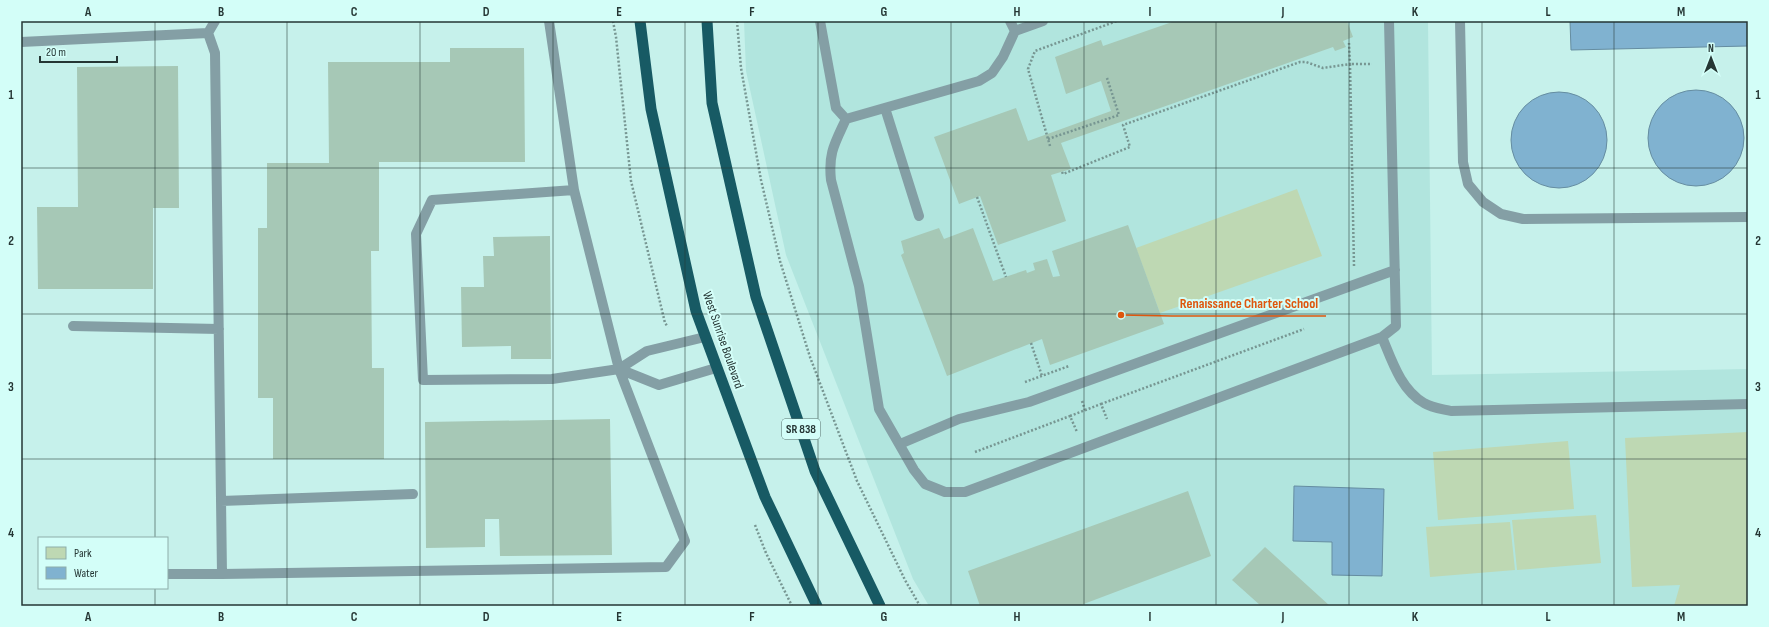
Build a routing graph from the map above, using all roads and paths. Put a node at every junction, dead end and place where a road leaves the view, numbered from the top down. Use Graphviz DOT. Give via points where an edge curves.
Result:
graph roads {
  1 [pos="215,21"];
  2 [pos="550,21"];
  3 [pos="640,21"];
  4 [pos="707,21"];
  5 [pos="737,21"];
  6 [pos="820,21"];
  7 [pos="1010,21"];
  8 [pos="1043,21"];
  9 [pos="1117,21"];
  10 [pos="1389,21"];
  11 [pos="1460,21"];
  12 [pos="1015,31"];
  13 [pos="208,33"];
  14 [pos="21,42"];
  15 [pos="1349,42"];
  16 [pos="1350,64"];
  17 [pos="1390,64"];
  18 [pos="1107,78"];
  19 [pos="885,108"];
  20 [pos="846,119"];
  21 [pos="1048,139"];
  22 [pos="1050,146"];
  23 [pos="1062,172"];
  24 [pos="574,190"];
  25 [pos="977,197"];
  26 [pos="919,216"];
  27 [pos="1748,217"];
  28 [pos="1347,269"];
  29 [pos="1395,270"];
  30 [pos="1006,277"];
  31 [pos="73,326"];
  32 [pos="219,328"];
  33 [pos="1304,329"];
  34 [pos="705,337"];
  35 [pos="1382,337"];
  36 [pos="1031,343"];
  37 [pos="1077,363"];
  38 [pos="716,368"];
  39 [pos="619,369"];
  40 [pos="1042,376"];
  41 [pos="1076,385"];
  42 [pos="1101,404"];
  43 [pos="1748,404"];
  44 [pos="1085,410"];
  45 [pos="1070,416"];
  46 [pos="1114,437"];
  47 [pos="900,444"];
  48 [pos="1083,448"];
  49 [pos="975,452"];
  50 [pos="413,494"];
  51 [pos="221,501"];
  52 [pos="168,574"];
  53 [pos="222,574"];
  54 [pos="817,606"];
  55 [pos="880,606"];
  56 [pos="920,606"];
  1 -- 13 [label="lane"];
  2 -- 24 [label="lane"];
  3 -- 34 [label="highway, West Sunrise Boulevard" via="651,109 696,311"];
  4 -- 55 [label="highway, SR 838" via="712,103 756,297 815,471"];
  5 -- 56 [label="path" via="741,68 761,180 780,261 810,357 857,481"];
  6 -- 20 [label="lane" via="836,108"];
  7 -- 12 [label="lane"];
  8 -- 12 [label="lane"];
  9 -- 21 [label="path" via="1035,51 1028,69"];
  10 -- 17 [label="lane"];
  11 -- 27 [label="lane" via="1463,162 1468,184 1483,202 1501,214 1524,220"];
  12 -- 19 [label="lane" via="992,74 979,81"];
  13 -- 14 [label="lane"];
  13 -- 32 [label="lane" via="215,53"];
  15 -- 16 [label="path"];
  16 -- 17 [label="path"];
  16 -- 23 [label="path" via="1323,68 1300,62 1123,125 1130,147 1063,174"];
  16 -- 28 [label="path" via="1354,266"];
  17 -- 29 [label="lane"];
  18 -- 21 [label="path" via="1119,115"];
  19 -- 20 [label="lane"];
  19 -- 26 [label="lane"];
  20 -- 47 [label="lane" via="829,164 831,180 859,286 879,409"];
  21 -- 22 [label="path"];
  24 -- 39 [label="lane"];
  24 -- 39 [label="lane" via="432,200 416,234 423,380 552,379"];
  25 -- 30 [label="path"];
  29 -- 35 [label="lane" via="1396,326"];
  29 -- 41 [label="lane"];
  31 -- 32 [label="lane"];
  32 -- 51 [label="lane"];
  33 -- 42 [label="path"];
  34 -- 38 [label="highway, West Sunrise Boulevard"];
  34 -- 39 [label="lane" via="648,351"];
  35 -- 43 [label="lane" via="1396,371 1409,392 1425,404 1451,411"];
  35 -- 46 [label="lane"];
  36 -- 40 [label="path"];
  37 -- 41 [label="path" via="1069,366"];
  38 -- 39 [label="lane" via="659,384"];
  38 -- 54 [label="highway, West Sunrise Boulevard" via="766,497"];
  39 -- 53 [label="lane" via="685,541 666,567"];
  41 -- 44 [label="path"];
  41 -- 47 [label="lane" via="1029,402 959,419"];
  42 -- 44 [label="path"];
  42 -- 46 [label="path"];
  44 -- 45 [label="path"];
  45 -- 48 [label="path"];
  45 -- 49 [label="path"];
  46 -- 48 [label="lane"];
  47 -- 48 [label="lane" via="925,484 945,492 965,492"];
  50 -- 51 [label="lane"];
  51 -- 53 [label="lane"];
  52 -- 53 [label="lane"];
}
